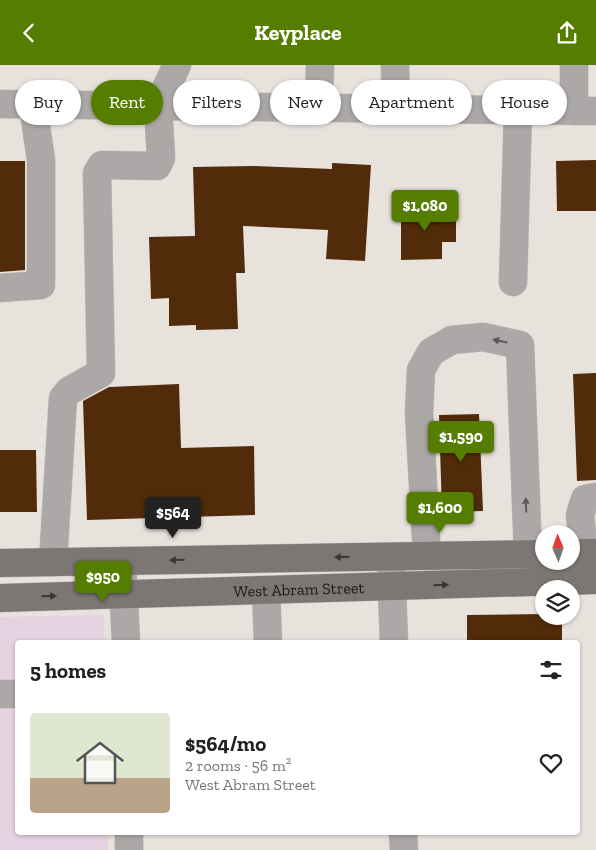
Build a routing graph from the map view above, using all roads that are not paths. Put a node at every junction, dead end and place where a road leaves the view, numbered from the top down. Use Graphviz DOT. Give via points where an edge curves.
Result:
graph roads {
  1 [pos="178,65"];
  2 [pos="320,65"];
  3 [pos="395,65"];
  4 [pos="574,65"];
  5 [pos="320,80"];
  6 [pos="395,80"];
  7 [pos="163,95"];
  8 [pos="0,104"];
  9 [pos="15,104"];
  10 [pos="163,105"];
  11 [pos="270,107"];
  12 [pos="567,111"];
  13 [pos="585,111"];
  14 [pos="36,125"];
  15 [pos="159,125"];
  16 [pos="518,125"];
  17 [pos="513,282"];
  18 [pos="0,288"];
  19 [pos="588,506"];
  20 [pos="535,541"];
  21 [pos="584,553"];
  22 [pos="535,554"];
  23 [pos="427,556"];
  24 [pos="391,557"];
  25 [pos="122,561"];
  26 [pos="53,562"];
  27 [pos="0,563"];
  28 [pos="596,580"];
  29 [pos="392,586"];
  30 [pos="266,590"];
  31 [pos="123,594"];
  32 [pos="0,598"];
  33 [pos="126,640"];
  34 [pos="268,640"];
  35 [pos="394,640"];
  36 [pos="0,694"];
  37 [pos="15,694"];
  38 [pos="128,835"];
  39 [pos="403,835"];
  40 [pos="129,850"];
  41 [pos="404,850"];
  1 -- 7 [label="street"];
  2 -- 5 [label="street"];
  3 -- 6 [label="street"];
  4 -- 13 [label="street"];
  8 -- 9 [label="street"];
  10 -- 11 [label="street"];
  12 -- 13 [label="street"];
  14 -- 18 [label="street" via="41,161 41,285"];
  15 -- 26 [label="street" via="161,158 157,166 102,165 97,173 101,373 69,391 63,398"];
  16 -- 17 [label="street"];
  19 -- 21 [label="street"];
  20 -- 23 [label="street, one-way" via="520,345 483,337 452,341 431,352 420,370 419,413"];
  22 -- 23 [label="main road, West Abram Street"];
  23 -- 24 [label="main road, West Abram Street"];
  24 -- 25 [label="main road, West Abram Street, one-way"];
  24 -- 29 [label="street"];
  25 -- 26 [label="main road, West Abram Street"];
  25 -- 31 [label="street"];
  26 -- 27 [label="main road, West Abram Street"];
  29 -- 28 [label="main road, West Abram Street, one-way"];
  29 -- 30 [label="main road, West Abram Street"];
  29 -- 35 [label="street"];
  30 -- 31 [label="main road, West Abram Street"];
  30 -- 34 [label="street"];
  32 -- 31 [label="main road, West Abram Street, one-way"];
  31 -- 33 [label="street"];
  36 -- 37 [label="street"];
  38 -- 40 [label="street"];
  39 -- 41 [label="street"];
}
